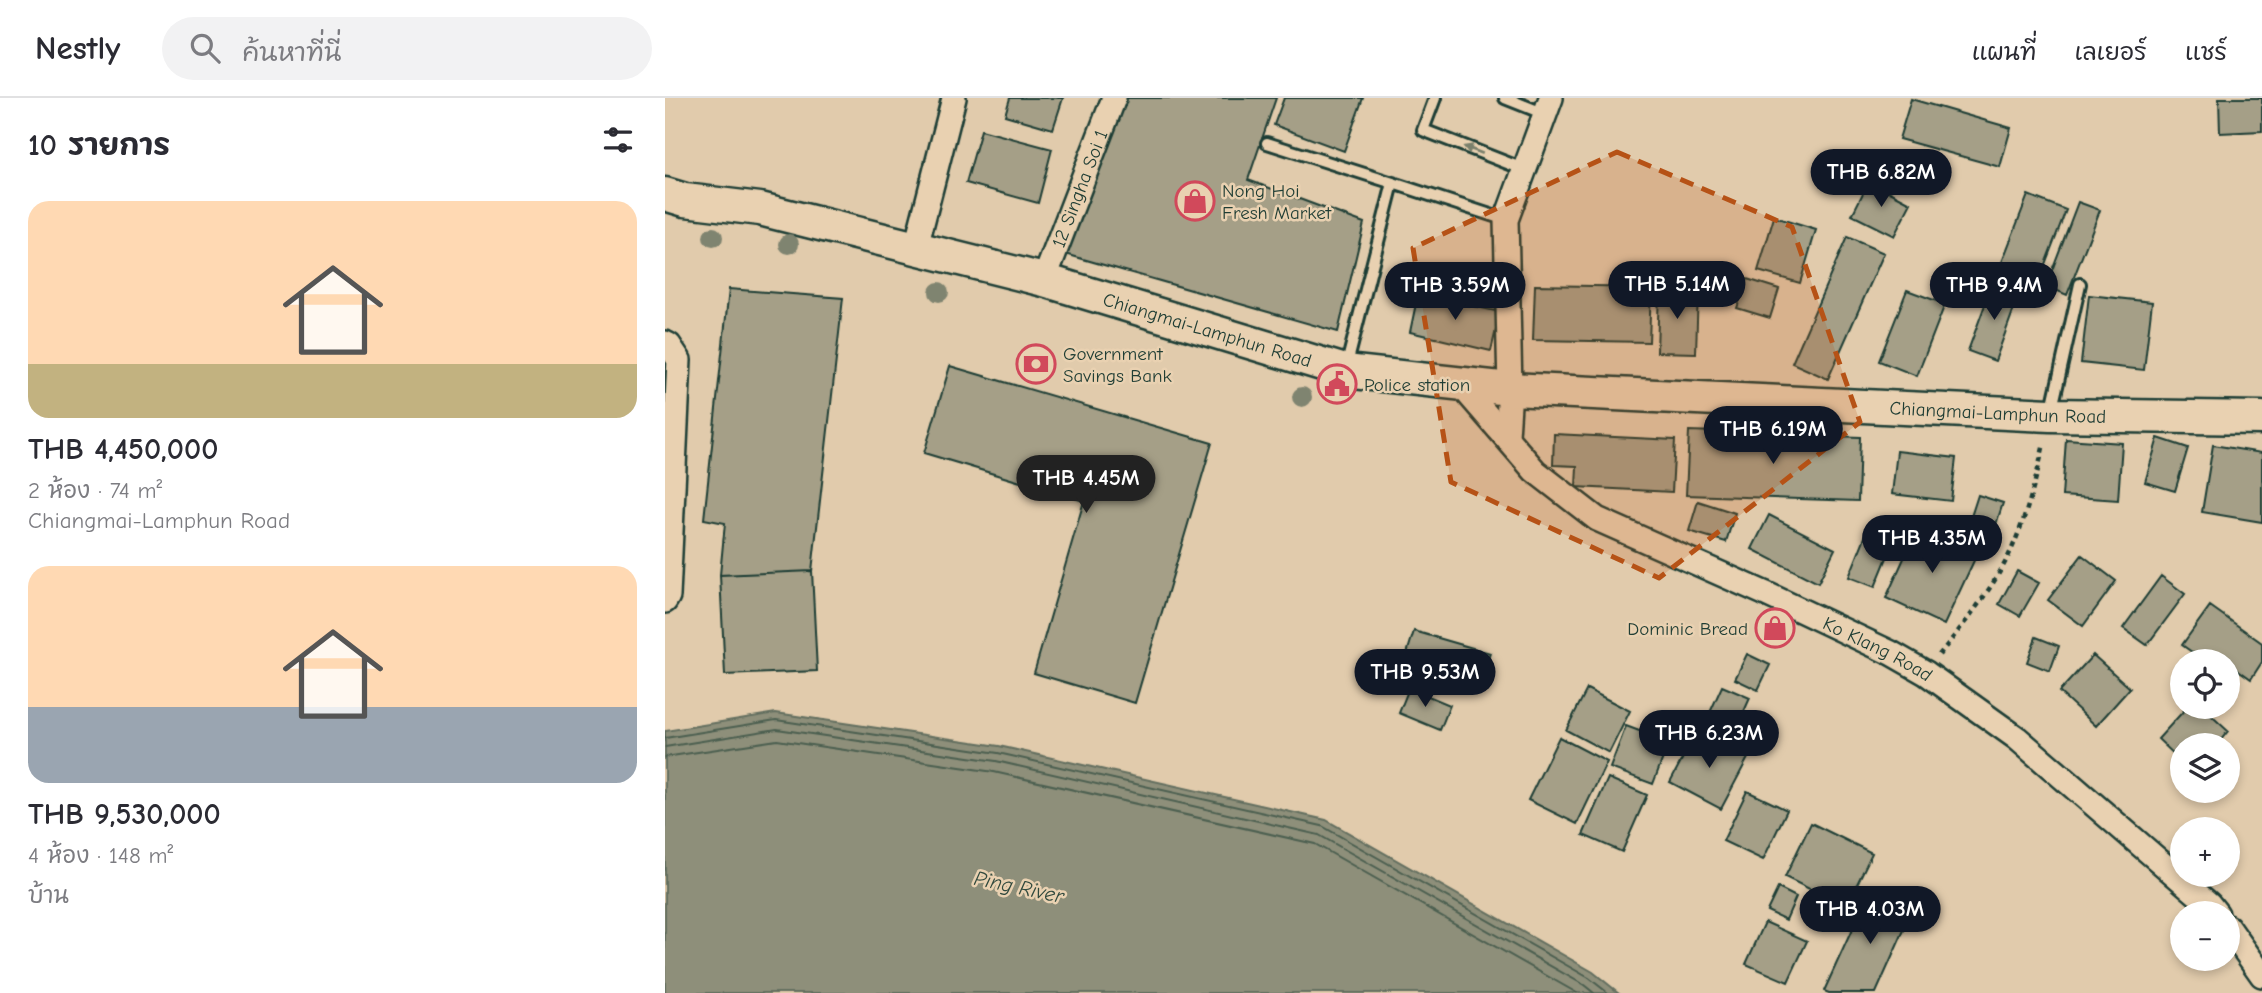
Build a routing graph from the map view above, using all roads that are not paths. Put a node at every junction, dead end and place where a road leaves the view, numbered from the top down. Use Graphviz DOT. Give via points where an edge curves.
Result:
graph roads {
  1 [pos="954,98"];
  2 [pos="1114,98"];
  3 [pos="1435,98"];
  4 [pos="1505,98"];
  5 [pos="1548,106"];
  6 [pos="1266,143"];
  7 [pos="1523,169"];
  8 [pos="1393,183"];
  9 [pos="665,194"];
  10 [pos="1506,219"];
  11 [pos="916,247"];
  12 [pos="1044,280"];
  13 [pos="2080,284"];
  14 [pos="665,343"];
  15 [pos="1345,371"];
  16 [pos="1459,383"];
  17 [pos="1510,389"];
  18 [pos="2050,415"];
  19 [pos="2262,418"];
  20 [pos="1507,436"];
  21 [pos="665,601"];
  22 [pos="2206,901"];
  23 [pos="2240,944"];
  24 [pos="2262,975"];
  1 -- 11 [label="street"];
  2 -- 12 [label="street, 12 Singha Soi 1"];
  7 -- 3 [label="lane, one-way" via="1423,130"];
  4 -- 5 [label="lane"];
  5 -- 7 [label="street"];
  6 -- 8 [label="lane"];
  7 -- 10 [label="street"];
  8 -- 10 [label="lane"];
  8 -- 15 [label="lane"];
  9 -- 11 [label="main road, Chiangmai-Lamphun Road" via="760,209"];
  10 -- 17 [label="street"];
  11 -- 12 [label="main road, Chiangmai-Lamphun Road"];
  12 -- 15 [label="main road, Chiangmai-Lamphun Road"];
  13 -- 18 [label="lane"];
  14 -- 21 [label="street" via="679,360"];
  15 -- 16 [label="main road, Chiangmai-Lamphun Road"];
  16 -- 17 [label="main road, Chiangmai-Lamphun Road"];
  16 -- 20 [label="street, Ko Klang Road"];
  17 -- 18 [label="main road, Chiangmai-Lamphun Road"];
  17 -- 20 [label="street"];
  18 -- 19 [label="main road, Chiangmai-Lamphun Road"];
  20 -- 22 [label="street, Ko Klang Road" via="1535,471 1597,519 1764,593 1926,673 2017,738"];
  23 -- 24 [label="street"];
}
